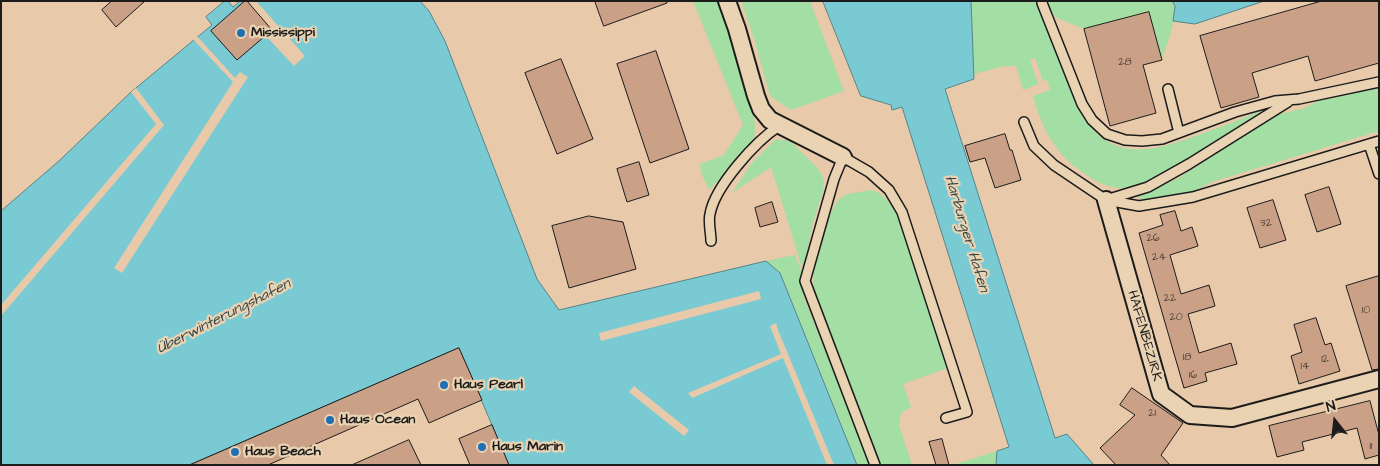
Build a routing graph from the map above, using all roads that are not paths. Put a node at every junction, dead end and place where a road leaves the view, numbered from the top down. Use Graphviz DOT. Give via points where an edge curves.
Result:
graph roads {
  1 [pos="727,1"];
  2 [pos="1042,3"];
  3 [pos="1379,82"];
  4 [pos="1168,89"];
  5 [pos="1299,99"];
  6 [pos="1024,122"];
  7 [pos="779,126"];
  8 [pos="1179,133"];
  9 [pos="1379,141"];
  10 [pos="1369,144"];
  11 [pos="843,157"];
  12 [pos="1379,174"];
  13 [pos="1106,200"];
  14 [pos="712,241"];
  15 [pos="1379,379"];
  16 [pos="946,418"];
  17 [pos="876,465"];
  1 -- 7 [label="street" via="761,109"];
  2 -- 8 [label="lane" via="1082,104 1092,120 1107,134 1125,140 1162,139"];
  3 -- 5 [label="lane"];
  4 -- 8 [label="lane"];
  5 -- 8 [label="lane" via="1275,101 1235,112"];
  5 -- 13 [label="lane" via="1284,104 1148,187"];
  6 -- 13 [label="lane" via="1034,146 1054,165"];
  7 -- 11 [label="street"];
  7 -- 14 [label="lane" via="752,149 714,197 709,215"];
  9 -- 10 [label="lane"];
  10 -- 12 [label="lane"];
  10 -- 13 [label="lane" via="1193,197 1139,206"];
  11 -- 16 [label="lane" via="869,172 889,190 902,212 967,412"];
  11 -- 17 [label="lane" via="805,281"];
  13 -- 15 [label="street, HAFENBEZIRK" via="1161,394 1190,415 1232,418"];
}
